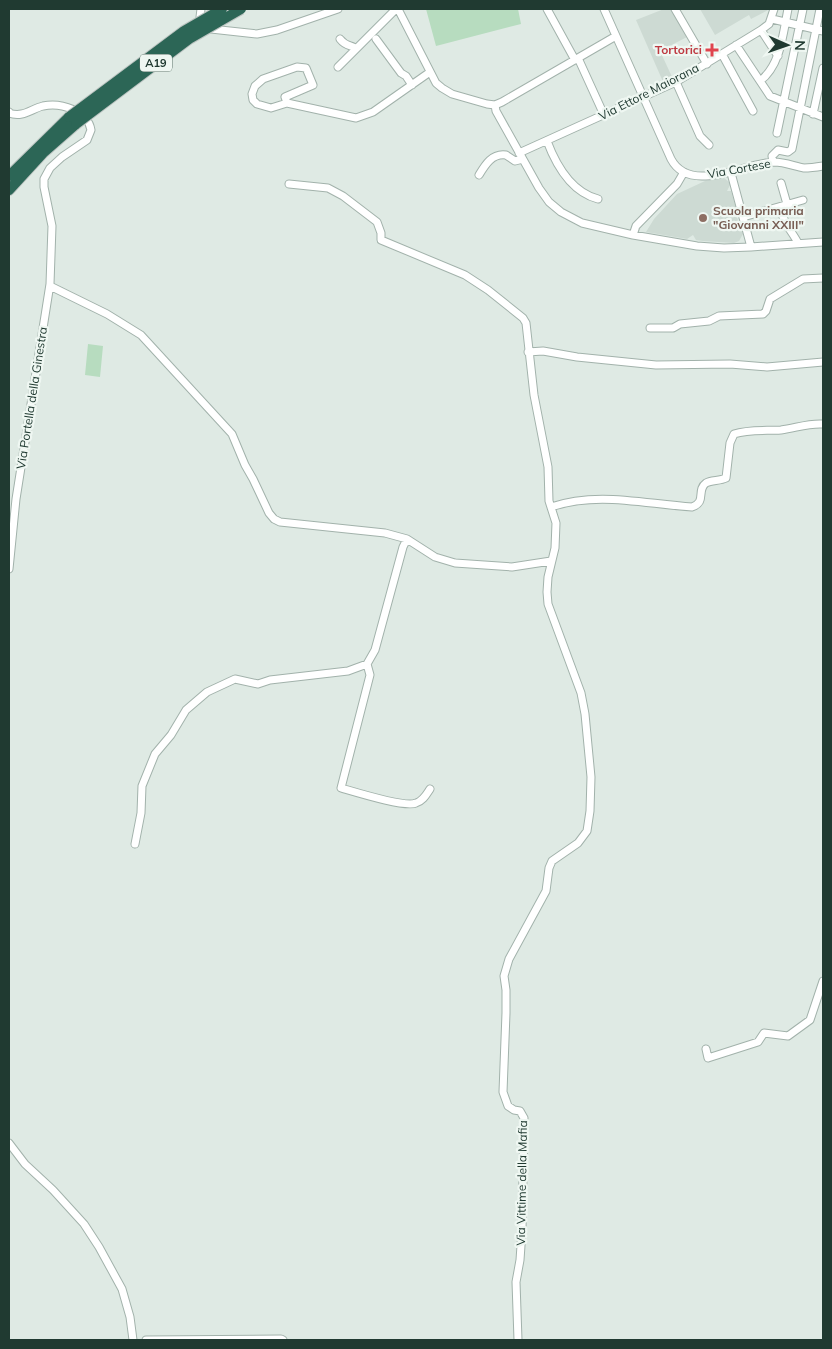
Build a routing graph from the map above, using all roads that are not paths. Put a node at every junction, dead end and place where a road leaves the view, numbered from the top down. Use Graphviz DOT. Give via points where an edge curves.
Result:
graph roads {
  1 [pos="201,9"];
  2 [pos="222,9"];
  3 [pos="241,9"];
  4 [pos="338,9"];
  5 [pos="397,9"];
  6 [pos="547,9"];
  7 [pos="604,9"];
  8 [pos="675,9"];
  9 [pos="774,9"];
  10 [pos="788,9"];
  11 [pos="803,9"];
  12 [pos="820,9"];
  13 [pos="772,19"];
  14 [pos="785,22"];
  15 [pos="800,25"];
  16 [pos="761,30"];
  17 [pos="820,30"];
  18 [pos="616,36"];
  19 [pos="340,39"];
  20 [pos="376,40"];
  21 [pos="736,45"];
  22 [pos="356,49"];
  23 [pos="722,54"];
  24 [pos="778,56"];
  25 [pos="576,59"];
  26 [pos="706,64"];
  27 [pos="338,67"];
  28 [pos="823,68"];
  29 [pos="430,72"];
  30 [pos="760,81"];
  31 [pos="676,82"];
  32 [pos="412,85"];
  33 [pos="643,98"];
  34 [pos="784,102"];
  35 [pos="287,103"];
  36 [pos="495,105"];
  37 [pos="800,108"];
  38 [pos="753,111"];
  39 [pos="9,112"];
  40 [pos="814,114"];
  41 [pos="604,116"];
  42 [pos="823,117"];
  43 [pos="72,120"];
  44 [pos="777,133"];
  45 [pos="547,141"];
  46 [pos="709,145"];
  47 [pos="521,156"];
  48 [pos="773,162"];
  49 [pos="823,166"];
  50 [pos="684,172"];
  51 [pos="731,173"];
  52 [pos="478,175"];
  53 [pos="9,176"];
  54 [pos="781,183"];
  55 [pos="289,184"];
  56 [pos="9,190"];
  57 [pos="598,199"];
  58 [pos="803,200"];
  59 [pos="787,204"];
  60 [pos="782,214"];
  61 [pos="743,217"];
  62 [pos="633,235"];
  63 [pos="823,242"];
  64 [pos="798,243"];
  65 [pos="752,247"];
  66 [pos="823,278"];
  67 [pos="50,286"];
  68 [pos="650,328"];
  69 [pos="528,352"];
  70 [pos="823,362"];
  71 [pos="823,424"];
  72 [pos="551,507"];
  73 [pos="407,539"];
  74 [pos="551,560"];
  75 [pos="9,569"];
  76 [pos="367,664"];
  77 [pos="430,789"];
  78 [pos="135,844"];
  79 [pos="823,981"];
  80 [pos="706,1049"];
  81 [pos="9,1143"];
  82 [pos="133,1340"];
  83 [pos="146,1340"];
  84 [pos="222,1340"];
  85 [pos="284,1340"];
  86 [pos="518,1340"];
  1 -- 4 [label="street" via="204,26 257,34"];
  2 -- 43 [label="highway, A19, bridge" via="184,31"];
  3 -- 43 [label="highway, A19, bridge" via="189,39"];
  5 -- 22 [label="street"];
  5 -- 29 [label="street"];
  6 -- 25 [label="street"];
  7 -- 18 [label="street"];
  8 -- 26 [label="street"];
  9 -- 13 [label="street"];
  10 -- 14 [label="street"];
  11 -- 15 [label="street"];
  12 -- 17 [label="street"];
  13 -- 14 [label="street"];
  13 -- 16 [label="street, Via Ettore Maiorana"];
  14 -- 15 [label="street"];
  14 -- 24 [label="street"];
  15 -- 17 [label="street"];
  15 -- 34 [label="street"];
  16 -- 21 [label="street, Via Ettore Maiorana"];
  16 -- 24 [label="street"];
  17 -- 37 [label="street"];
  18 -- 25 [label="street"];
  18 -- 33 [label="street"];
  19 -- 22 [label="street"];
  20 -- 32 [label="street"];
  21 -- 23 [label="street, Via Ettore Maiorana"];
  21 -- 30 [label="street"];
  22 -- 27 [label="street"];
  23 -- 26 [label="street, Via Ettore Maiorana"];
  23 -- 38 [label="street"];
  24 -- 30 [label="street"];
  25 -- 36 [label="street"];
  25 -- 41 [label="street"];
  26 -- 31 [label="street, Via Ettore Maiorana"];
  28 -- 40 [label="street"];
  29 -- 32 [label="street"];
  29 -- 36 [label="street" via="436,83 452,94"];
  30 -- 34 [label="street" via="770,96"];
  31 -- 33 [label="street, Via Ettore Maiorana"];
  31 -- 46 [label="street" via="700,136"];
  32 -- 35 [label="street" via="373,112 356,118"];
  33 -- 41 [label="street, Via Ettore Maiorana"];
  33 -- 50 [label="street" via="674,165"];
  34 -- 37 [label="street"];
  34 -- 44 [label="street"];
  35 -- 35 [label="street" via="271,108 257,104 252,94 255,86 263,79 297,66 306,68 313,85 285,97"];
  36 -- 47 [label="street"];
  37 -- 40 [label="street"];
  37 -- 48 [label="street" via="792,149 788,152 778,150 772,156"];
  39 -- 67 [label="street, Via Portella della Ginestra" via="18,115 42,106 67,107 78,112 91,130 87,140 62,157 44,179 52,226"];
  40 -- 42 [label="street"];
  41 -- 45 [label="street, Via Ettore Maiorana"];
  43 -- 53 [label="highway, A19"];
  43 -- 56 [label="highway, A19"];
  45 -- 47 [label="street, Via Ettore Maiorana"];
  45 -- 57 [label="street" via="567,178 586,194"];
  47 -- 52 [label="street" via="515,160 506,154 495,156"];
  47 -- 62 [label="street" via="549,202 561,212 582,223"];
  48 -- 49 [label="street, Via Cortese" via="803,168"];
  48 -- 51 [label="street, Via Cortese"];
  50 -- 51 [label="street, Via Cortese" via="707,176"];
  50 -- 62 [label="street" via="677,184 636,226"];
  51 -- 61 [label="street"];
  54 -- 59 [label="street"];
  55 -- 69 [label="street" via="328,188 377,222 381,240 445,266 488,290 523,318"];
  58 -- 59 [label="street"];
  59 -- 61 [label="street"];
  60 -- 64 [label="street" via="784,223"];
  61 -- 65 [label="street"];
  62 -- 65 [label="street" via="697,246"];
  63 -- 64 [label="street"];
  64 -- 65 [label="street"];
  66 -- 68 [label="street" via="803,279 770,299 763,314 718,316 709,321 680,324 673,328"];
  67 -- 73 [label="street" via="141,335 232,434 274,519 385,533"];
  67 -- 75 [label="street, Via Portella della Ginestra" via="16,499"];
  69 -- 70 [label="street" via="543,351 656,365 767,367"];
  69 -- 72 [label="street" via="548,467"];
  71 -- 72 [label="street" via="734,434 726,478 707,482 696,506 588,499"];
  72 -- 74 [label="street" via="556,523"];
  73 -- 74 [label="street" via="436,557 455,563 512,567"];
  73 -- 76 [label="street" via="375,650"];
  74 -- 86 [label="street, Via Vittime della Mafia" via="548,604 575,674 585,714 591,777 590,811 587,831 578,843 552,861 546,891 504,976 503,1092 508,1106 520,1111 524,1118 522,1231 516,1282"];
  76 -- 77 [label="street" via="370,675 341,788 403,804 414,804 424,799"];
  76 -- 78 [label="street" via="348,671 258,684 235,678 207,692 186,710 155,754 142,786"];
  79 -- 80 [label="street" via="810,1020 788,1036 764,1033 758,1042 708,1058"];
  81 -- 82 [label="street" via="84,1224 99,1247 122,1289"];
  83 -- 84 [label="street"];
  84 -- 85 [label="street"];
}
